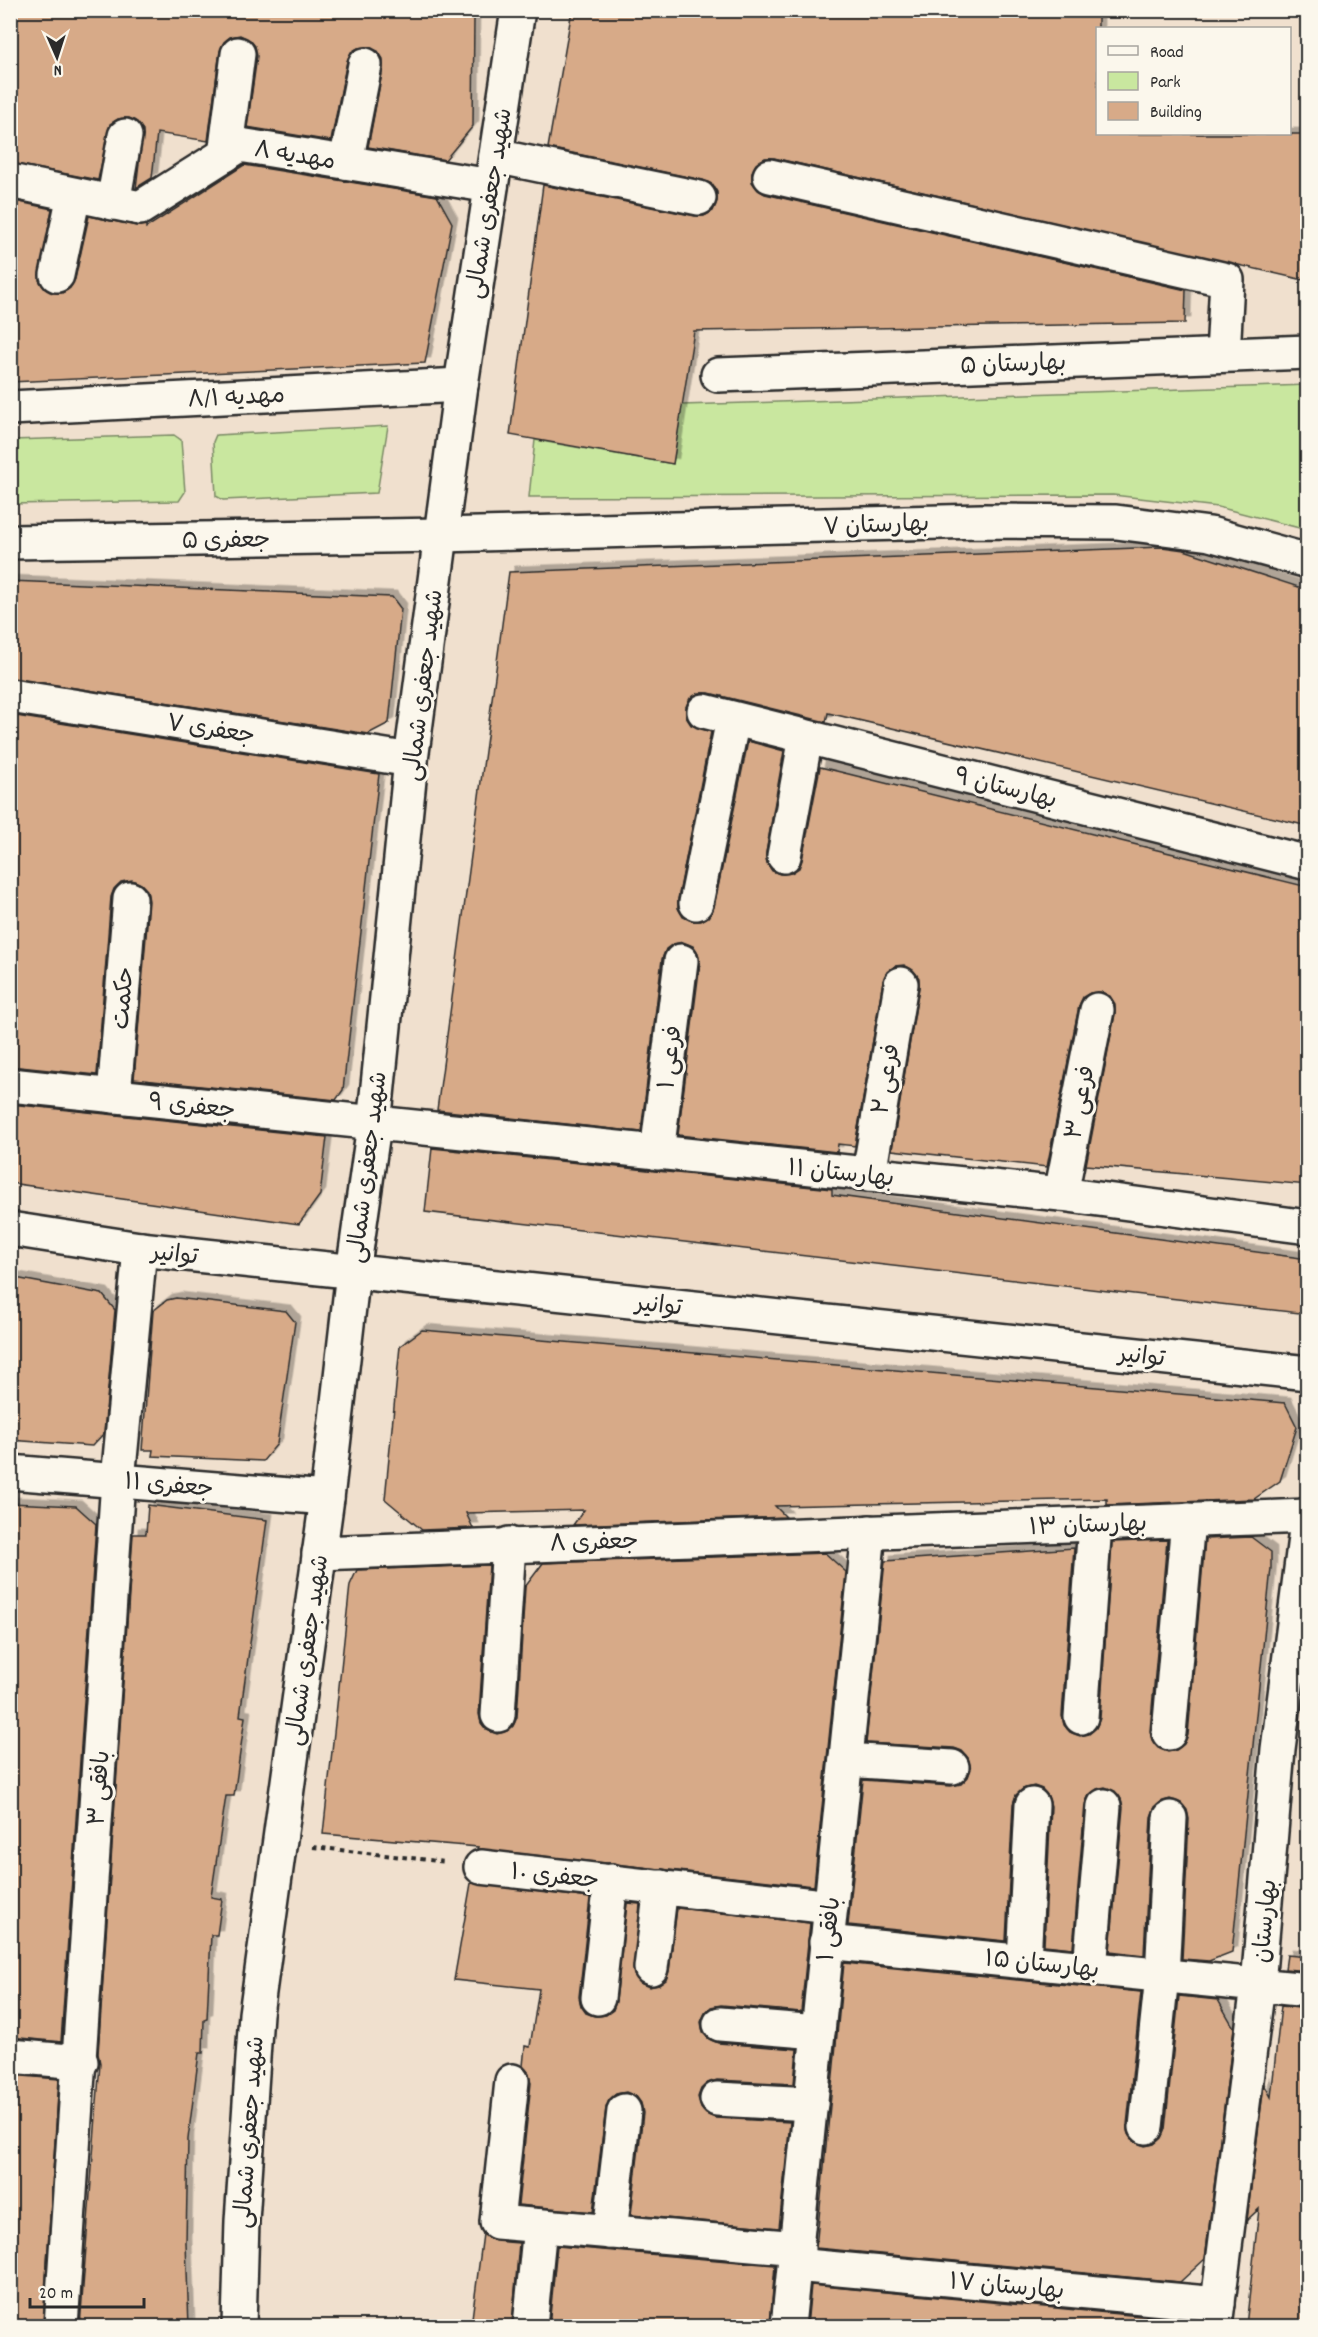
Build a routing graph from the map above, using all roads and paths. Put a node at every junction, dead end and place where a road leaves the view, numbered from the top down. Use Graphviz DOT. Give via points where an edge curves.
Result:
graph roads {
  1 [pos="516,11"];
  2 [pos="238,54"];
  3 [pos="365,65"];
  4 [pos="125,136"];
  5 [pos="225,154"];
  6 [pos="346,162"];
  7 [pos="493,171"];
  8 [pos="770,176"];
  9 [pos="10,181"];
  10 [pos="74,195"];
  11 [pos="699,198"];
  12 [pos="113,203"];
  13 [pos="57,275"];
  14 [pos="1308,352"];
  15 [pos="1223,355"];
  16 [pos="718,375"];
  17 [pos="461,385"];
  18 [pos="10,408"];
  19 [pos="441,535"];
  20 [pos="10,542"];
  21 [pos="1308,561"];
  22 [pos="10,696"];
  23 [pos="806,737"];
  24 [pos="411,760"];
  25 [pos="784,856"];
  26 [pos="1308,863"];
  27 [pos="130,899"];
  28 [pos="696,903"];
  29 [pos="681,961"];
  30 [pos="901,984"];
  31 [pos="1097,1010"];
  32 [pos="10,1085"];
  33 [pos="114,1096"];
  34 [pos="374,1125"];
  35 [pos="657,1153"];
  36 [pos="869,1174"];
  37 [pos="1061,1194"];
  38 [pos="1308,1227"];
  39 [pos="10,1229"];
  40 [pos="140,1249"];
  41 [pos="353,1272"];
  42 [pos="1308,1373"];
  43 [pos="10,1472"];
  44 [pos="118,1479"];
  45 [pos="327,1498"];
  46 [pos="1307,1515"];
  47 [pos="1188,1520"];
  48 [pos="1095,1524"];
  49 [pos="869,1532"];
  50 [pos="509,1544"];
  51 [pos="1305,1552"];
  52 [pos="319,1553"];
  53 [pos="498,1715"];
  54 [pos="1081,1717"];
  55 [pos="1169,1734"];
  56 [pos="846,1760"];
  57 [pos="952,1767"];
  58 [pos="1032,1805"];
  59 [pos="1104,1806"];
  60 [pos="1170,1818"];
  61 [pos="280,1843"];
  62 [pos="482,1867"];
  63 [pos="611,1881"];
  64 [pos="661,1887"];
  65 [pos="831,1907"];
  66 [pos="826,1942"];
  67 [pos="1024,1961"];
  68 [pos="651,1968"];
  69 [pos="1090,1968"];
  70 [pos="1162,1976"];
  71 [pos="1258,1985"];
  72 [pos="1308,1990"];
  73 [pos="598,1998"];
  74 [pos="720,2024"];
  75 [pos="818,2032"];
  76 [pos="10,2056"];
  77 [pos="81,2061"];
  78 [pos="512,2081"];
  79 [pos="717,2099"];
  80 [pos="811,2104"];
  81 [pos="624,2111"];
  82 [pos="1146,2127"];
  83 [pos="540,2226"];
  84 [pos="610,2232"];
  85 [pos="796,2257"];
  86 [pos="1217,2315"];
  87 [pos="61,2326"];
  88 [pos="239,2326"];
  89 [pos="530,2326"];
  90 [pos="788,2326"];
  1 -- 7 [label="street, شهید جعفری شمالی"];
  2 -- 5 [label="street"];
  3 -- 6 [label="street"];
  4 -- 12 [label="street"];
  5 -- 6 [label="street, مهدیه ۸" via="240,145"];
  5 -- 12 [label="street, مهدیه ۸" via="140,208"];
  6 -- 7 [label="street, مهدیه ۸"];
  7 -- 11 [label="street, مهدیه ۸"];
  7 -- 17 [label="street, شهید جعفری شمالی"];
  8 -- 15 [label="street" via="1227,280"];
  9 -- 10 [label="street, مهدیه ۸"];
  10 -- 12 [label="street, مهدیه ۸"];
  10 -- 13 [label="street"];
  14 -- 15 [label="street, بهارستان ۵"];
  15 -- 16 [label="street, بهارستان ۵"];
  17 -- 18 [label="street, مهدیه ۸/۱"];
  17 -- 19 [label="street, شهید جعفری شمالی"];
  19 -- 20 [label="street, جعفری ۵"];
  19 -- 21 [label="street, بهارستان ۷" via="981,521 1116,522 1209,534"];
  19 -- 24 [label="street, شهید جعفری شمالی"];
  22 -- 24 [label="street, جعفری ۷"];
  23 -- 25 [label="street"];
  23 -- 26 [label="street, بهارستان ۹"];
  23 -- 28 [label="street, بهارستان ۹" via="719,715"];
  24 -- 34 [label="street, شهید جعفری شمالی"];
  27 -- 33 [label="street, حکمت"];
  29 -- 35 [label="street, فرعی ۱"];
  30 -- 36 [label="street, فرعی ۲"];
  31 -- 37 [label="street, فرعی ۳"];
  32 -- 33 [label="street, جعفری ۹"];
  33 -- 34 [label="street, جعفری ۹"];
  34 -- 35 [label="street, بهارستان ۱۱"];
  34 -- 41 [label="street, شهید جعفری شمالی"];
  35 -- 36 [label="street, بهارستان ۱۱"];
  36 -- 37 [label="street, بهارستان ۱۱"];
  37 -- 38 [label="street, بهارستان ۱۱"];
  39 -- 40 [label="street, توانیر"];
  40 -- 41 [label="street, توانیر"];
  40 -- 44 [label="street, بافقی ۳"];
  41 -- 42 [label="street, توانیر"];
  41 -- 45 [label="street, شهید جعفری شمالی"];
  43 -- 44 [label="street, جعفری ۱۱"];
  44 -- 45 [label="street, جعفری ۱۱"];
  44 -- 77 [label="street, بافقی ۳"];
  45 -- 52 [label="street, شهید جعفری شمالی"];
  46 -- 47 [label="street, بهارستان ۱۳"];
  46 -- 51 [label="street, بهارستان"];
  47 -- 48 [label="street, بهارستان ۱۳"];
  47 -- 55 [label="street"];
  48 -- 49 [label="street, بهارستان ۱۳"];
  48 -- 54 [label="street"];
  49 -- 50 [label="street, جعفری ۸"];
  49 -- 56 [label="street, بافقی ۱"];
  50 -- 52 [label="street, جعفری ۸"];
  50 -- 53 [label="street"];
  51 -- 71 [label="street, بهارستان" via="1278,1749"];
  52 -- 61 [label="street, شهید جعفری شمالی"];
  56 -- 57 [label="street"];
  56 -- 65 [label="street, بافقی ۱"];
  58 -- 67 [label="street"];
  59 -- 69 [label="street"];
  60 -- 70 [label="street"];
  61 -- 62 [label="path, جعفری ۱۰"];
  61 -- 88 [label="street, شهید جعفری شمالی" via="256,2014"];
  62 -- 63 [label="street, جعفری ۱۰"];
  63 -- 64 [label="street, جعفری ۱۰"];
  63 -- 73 [label="street"];
  64 -- 65 [label="street, جعفری ۱۰"];
  64 -- 68 [label="street"];
  65 -- 66 [label="street, بافقی ۱"];
  66 -- 67 [label="street, بهارستان ۱۵"];
  66 -- 75 [label="street, بافقی ۱"];
  67 -- 69 [label="street, بهارستان ۱۵"];
  69 -- 70 [label="street, بهارستان ۱۵"];
  70 -- 71 [label="street, بهارستان ۱۵"];
  70 -- 82 [label="street"];
  71 -- 72 [label="street, بهارستان ۱۵"];
  71 -- 86 [label="street, بهارستان"];
  74 -- 75 [label="street"];
  75 -- 80 [label="street, بافقی ۱"];
  76 -- 77 [label="street"];
  77 -- 87 [label="street, بافقی ۳"];
  78 -- 83 [label="street, بهارستان ۱۷" via="497,2222"];
  79 -- 80 [label="street"];
  80 -- 85 [label="street, بافقی ۱"];
  81 -- 84 [label="street"];
  83 -- 84 [label="street, بهارستان ۱۷"];
  83 -- 89 [label="street"];
  84 -- 85 [label="street, بهارستان ۱۷"];
  85 -- 86 [label="street, بهارستان ۱۷"];
  85 -- 90 [label="street, بافقی ۱"];
}
